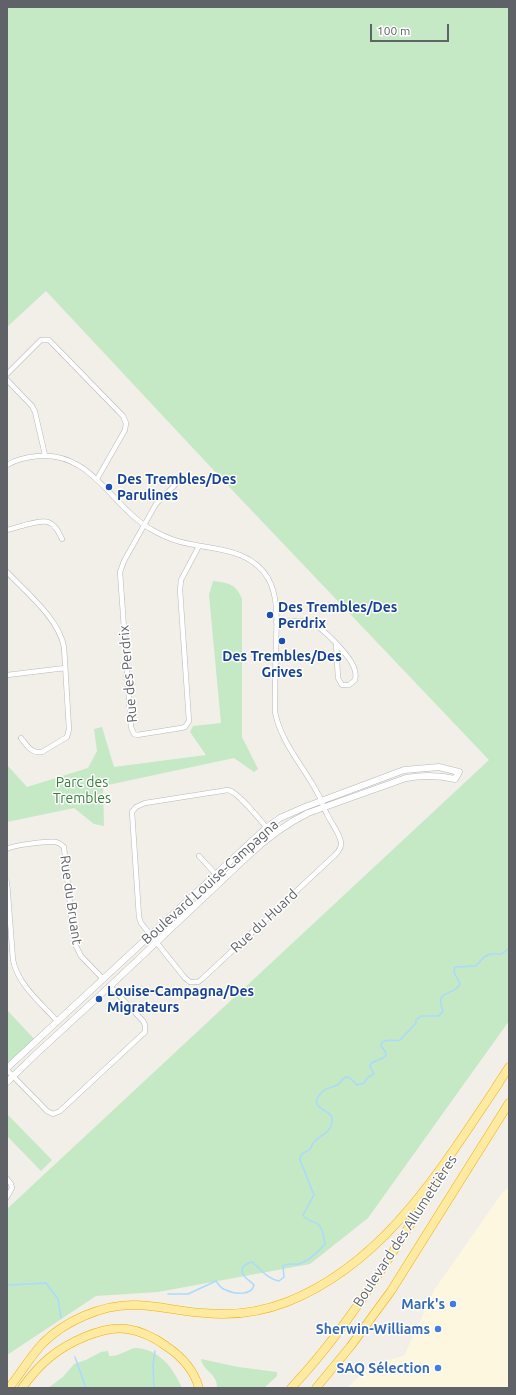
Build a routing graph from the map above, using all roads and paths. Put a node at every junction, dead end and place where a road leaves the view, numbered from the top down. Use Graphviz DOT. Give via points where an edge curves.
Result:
graph roads {
  1 [pos="7,374"];
  2 [pos="7,380"];
  3 [pos="45,455"];
  4 [pos="7,465"];
  5 [pos="97,479"];
  6 [pos="175,485"];
  7 [pos="144,525"];
  8 [pos="7,530"];
  9 [pos="62,539"];
  10 [pos="199,546"];
  11 [pos="7,572"];
  12 [pos="276,622"];
  13 [pos="336,643"];
  14 [pos="65,668"];
  15 [pos="7,675"];
  16 [pos="21,738"];
  17 [pos="320,801"];
  18 [pos="324,808"];
  19 [pos="266,828"];
  20 [pos="272,834"];
  21 [pos="7,849"];
  22 [pos="199,856"];
  23 [pos="216,874"];
  24 [pos="222,881"];
  25 [pos="7,882"];
  26 [pos="152,935"];
  27 [pos="157,941"];
  28 [pos="103,979"];
  29 [pos="110,986"];
  30 [pos="57,1021"];
  31 [pos="63,1028"];
  32 [pos="509,1067"];
  33 [pos="7,1069"];
  34 [pos="13,1076"];
  35 [pos="7,1082"];
  36 [pos="499,1084"];
  37 [pos="509,1103"];
  38 [pos="7,1179"];
  39 [pos="7,1197"];
  40 [pos="391,1290"];
  41 [pos="9,1388"];
  42 [pos="22,1388"];
  43 [pos="199,1388"];
  44 [pos="291,1388"];
  45 [pos="316,1388"];
  46 [pos="322,1388"];
  1 -- 5 [label="street" via="39,342 49,340 123,416 125,430"];
  2 -- 3 [label="street" via="32,406"];
  3 -- 4 [label="street" via="24,458"];
  3 -- 5 [label="street" via="78,464"];
  5 -- 7 [label="street"];
  6 -- 7 [label="street" via="156,504"];
  7 -- 10 [label="street" via="173,540"];
  7 -- 10 [label="street, Rue des Perdrix" via="120,572 131,728 137,736 185,727 189,721 180,590 181,580"];
  8 -- 9 [label="street" via="48,522 55,527"];
  10 -- 12 [label="street" via="239,554 260,568 274,592"];
  11 -- 14 [label="street" via="54,622 64,642"];
  12 -- 13 [label="street" via="309,621 320,627"];
  12 -- 17 [label="street" via="276,721"];
  13 -- 13 [label="street" via="339,682 349,685 356,680 356,673"];
  14 -- 15 [label="street"];
  14 -- 16 [label="street" via="69,729 67,737 42,752 31,750"];
  17 -- 18 [label="street"];
  17 -- 18 [label="street, Boulevard Louise-Campagna" via="404,770 439,767 459,772 455,779 438,776 406,778"];
  17 -- 19 [label="street, Boulevard Louise-Campagna" via="293,812"];
  18 -- 20 [label="street, Boulevard Louise-Campagna" via="295,819"];
  18 -- 27 [label="street, Rue du Huard" via="341,841 339,852 202,980 194,983 187,980"];
  19 -- 20 [label="street"];
  19 -- 23 [label="street, Boulevard Louise-Campagna"];
  19 -- 26 [label="street" via="236,793 228,790 145,803 134,809 131,816 139,917"];
  20 -- 24 [label="street, Boulevard Louise-Campagna"];
  21 -- 28 [label="street, Rue du Bruant" via="55,842 62,844 74,942 81,956"];
  22 -- 23 [label="street"];
  23 -- 24 [label="street"];
  23 -- 26 [label="street, Boulevard Louise-Campagna"];
  24 -- 27 [label="street, Boulevard Louise-Campagna"];
  25 -- 30 [label="street" via="16,972"];
  26 -- 27 [label="street"];
  26 -- 28 [label="street, Boulevard Louise-Campagna"];
  27 -- 29 [label="street, Boulevard Louise-Campagna"];
  28 -- 29 [label="street"];
  28 -- 30 [label="street, Boulevard Louise-Campagna"];
  29 -- 31 [label="street, Boulevard Louise-Campagna"];
  29 -- 34 [label="street" via="143,1021 146,1029 142,1035 53,1114"];
  30 -- 31 [label="street"];
  30 -- 33 [label="street, Boulevard Louise-Campagna"];
  31 -- 34 [label="street, Boulevard Louise-Campagna"];
  32 -- 36 [label="highway, Boulevard des Allumettières"];
  33 -- 34 [label="street"];
  34 -- 35 [label="street, Boulevard Louise-Campagna"];
  36 -- 41 [label="highway" via="436,1176 409,1210 355,1262 307,1294 260,1310 236,1314 205,1314 132,1305 105,1309 63,1327 44,1342"];
  36 -- 44 [label="highway, Boulevard des Allumettières" via="357,1306 319,1357"];
  37 -- 40 [label="highway, Boulevard des Allumettières"];
  38 -- 39 [label="street" via="12,1188"];
  40 -- 45 [label="highway, Boulevard des Allumettières" via="350,1347"];
  40 -- 46 [label="highway" via="345,1359"];
  42 -- 43 [label="highway" via="43,1363 66,1346 99,1332 121,1328 134,1330 158,1340 177,1353 192,1373"];
}
